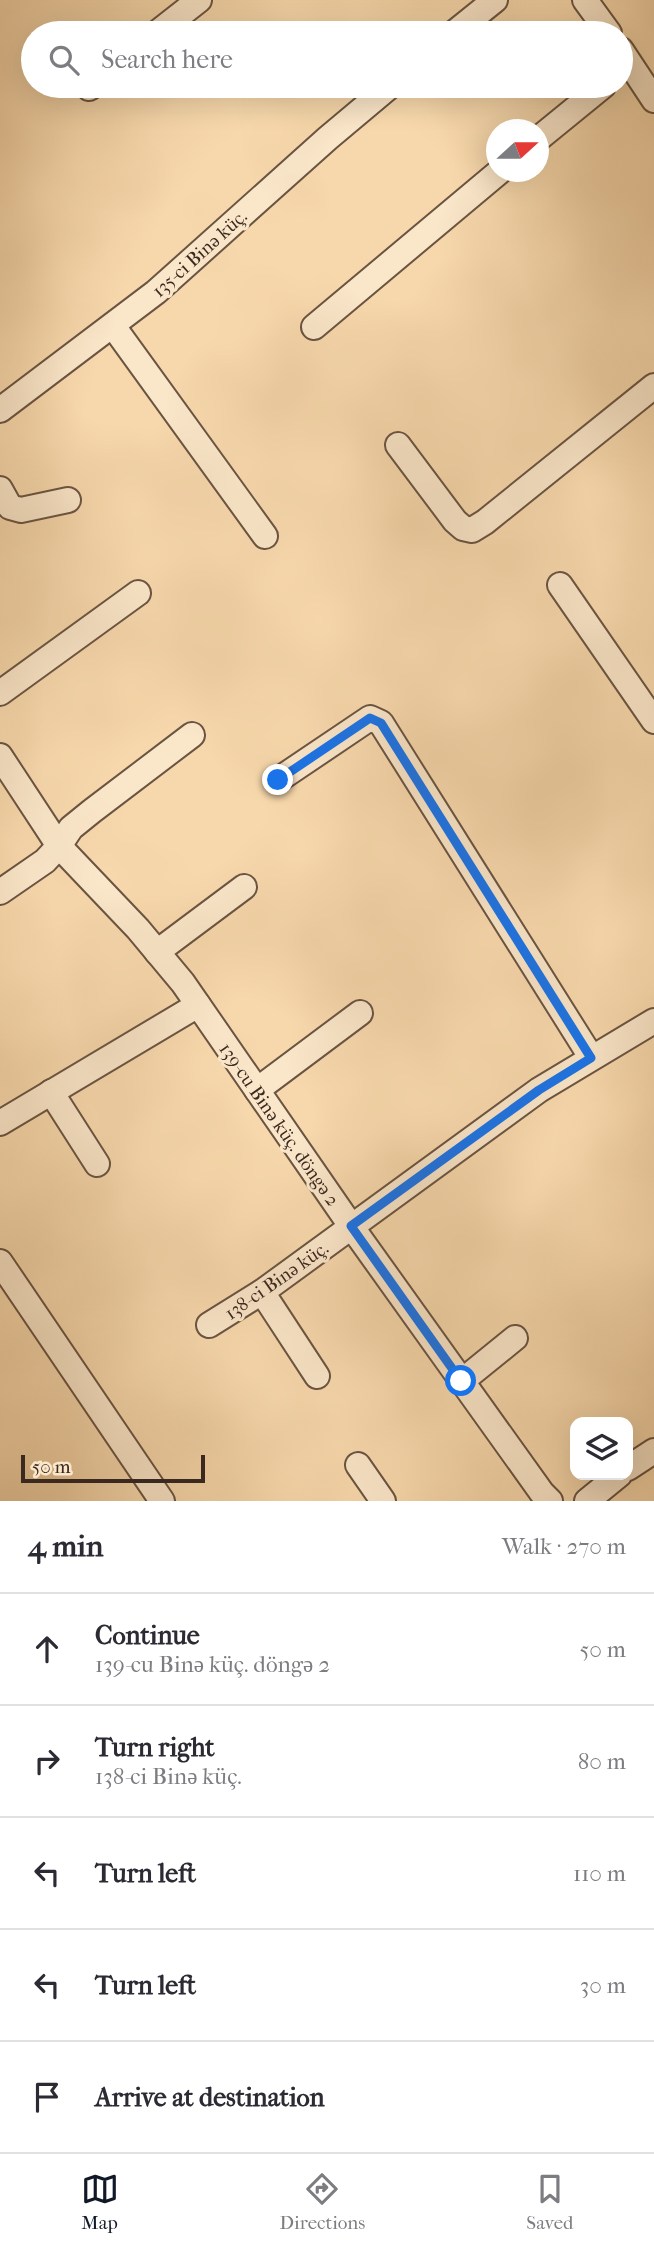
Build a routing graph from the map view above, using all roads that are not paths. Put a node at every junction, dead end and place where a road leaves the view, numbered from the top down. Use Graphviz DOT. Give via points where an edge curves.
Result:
graph roads {
  1 [pos="198,0"];
  2 [pos="585,0"];
  3 [pos="484,3"];
  4 [pos="172,21"];
  5 [pos="466,21"];
  6 [pos="600,21"];
  7 [pos="633,73"];
  8 [pos="376,98"];
  9 [pos="588,98"];
  10 [pos="654,100"];
  11 [pos="549,130"];
  12 [pos="487,182"];
  13 [pos="113,326"];
  14 [pos="314,327"];
  15 [pos="654,386"];
  16 [pos="0,410"];
  17 [pos="398,445"];
  18 [pos="0,489"];
  19 [pos="68,500"];
  20 [pos="265,536"];
  21 [pos="560,585"];
  22 [pos="138,593"];
  23 [pos="0,693"];
  24 [pos="654,720"];
  25 [pos="192,735"];
  26 [pos="0,755"];
  27 [pos="278,780"];
  28 [pos="59,846"];
  29 [pos="244,887"];
  30 [pos="0,892"];
  31 [pos="157,952"];
  32 [pos="198,1004"];
  33 [pos="360,1013"];
  34 [pos="654,1021"];
  35 [pos="591,1058"];
  36 [pos="257,1090"];
  37 [pos="51,1092"];
  38 [pos="0,1123"];
  39 [pos="97,1164"];
  40 [pos="351,1226"];
  41 [pos="0,1262"];
  42 [pos="262,1292"];
  43 [pos="209,1325"];
  44 [pos="515,1338"];
  45 [pos="317,1376"];
  46 [pos="461,1381"];
  47 [pos="654,1451"];
  48 [pos="358,1465"];
  49 [pos="633,1465"];
  50 [pos="614,1480"];
  51 [pos="162,1501"];
  52 [pos="383,1501"];
  53 [pos="550,1501"];
  54 [pos="587,1501"];
  1 -- 4 [label="street"];
  2 -- 6 [label="street"];
  3 -- 5 [label="street"];
  7 -- 10 [label="street"];
  8 -- 13 [label="street, 135-ci Binə küç."];
  9 -- 11 [label="street"];
  12 -- 14 [label="street"];
  13 -- 16 [label="street, 135-ci Binə küç."];
  13 -- 20 [label="street"];
  15 -- 17 [label="street" via="471,530 455,522"];
  18 -- 19 [label="street" via="10,507 21,510"];
  21 -- 24 [label="street"];
  22 -- 23 [label="street"];
  25 -- 28 [label="street" via="71,828"];
  26 -- 28 [label="street, 139-cu Binə küç. döngə 2"];
  27 -- 35 [label="street" via="370,718 381,723"];
  28 -- 30 [label="street"];
  28 -- 31 [label="street, 139-cu Binə küç. döngə 2"];
  29 -- 31 [label="street"];
  31 -- 32 [label="street, 139-cu Binə küç. döngə 2"];
  32 -- 36 [label="street, 139-cu Binə küç. döngə 2"];
  32 -- 37 [label="street"];
  33 -- 36 [label="street"];
  34 -- 35 [label="street, 138-ci Binə küç."];
  35 -- 40 [label="street, 138-ci Binə küç." via="539,1090"];
  36 -- 40 [label="street, 139-cu Binə küç. döngə 2"];
  37 -- 38 [label="street"];
  37 -- 39 [label="street"];
  40 -- 42 [label="street, 138-ci Binə küç."];
  40 -- 46 [label="street, 139-cu Binə küç. döngə 2"];
  41 -- 51 [label="street"];
  42 -- 43 [label="street, 138-ci Binə küç."];
  42 -- 45 [label="street"];
  44 -- 46 [label="street"];
  46 -- 53 [label="street, 139-cu Binə küç. döngə 2"];
  47 -- 49 [label="street"];
  48 -- 52 [label="street"];
  50 -- 54 [label="street"];
}
